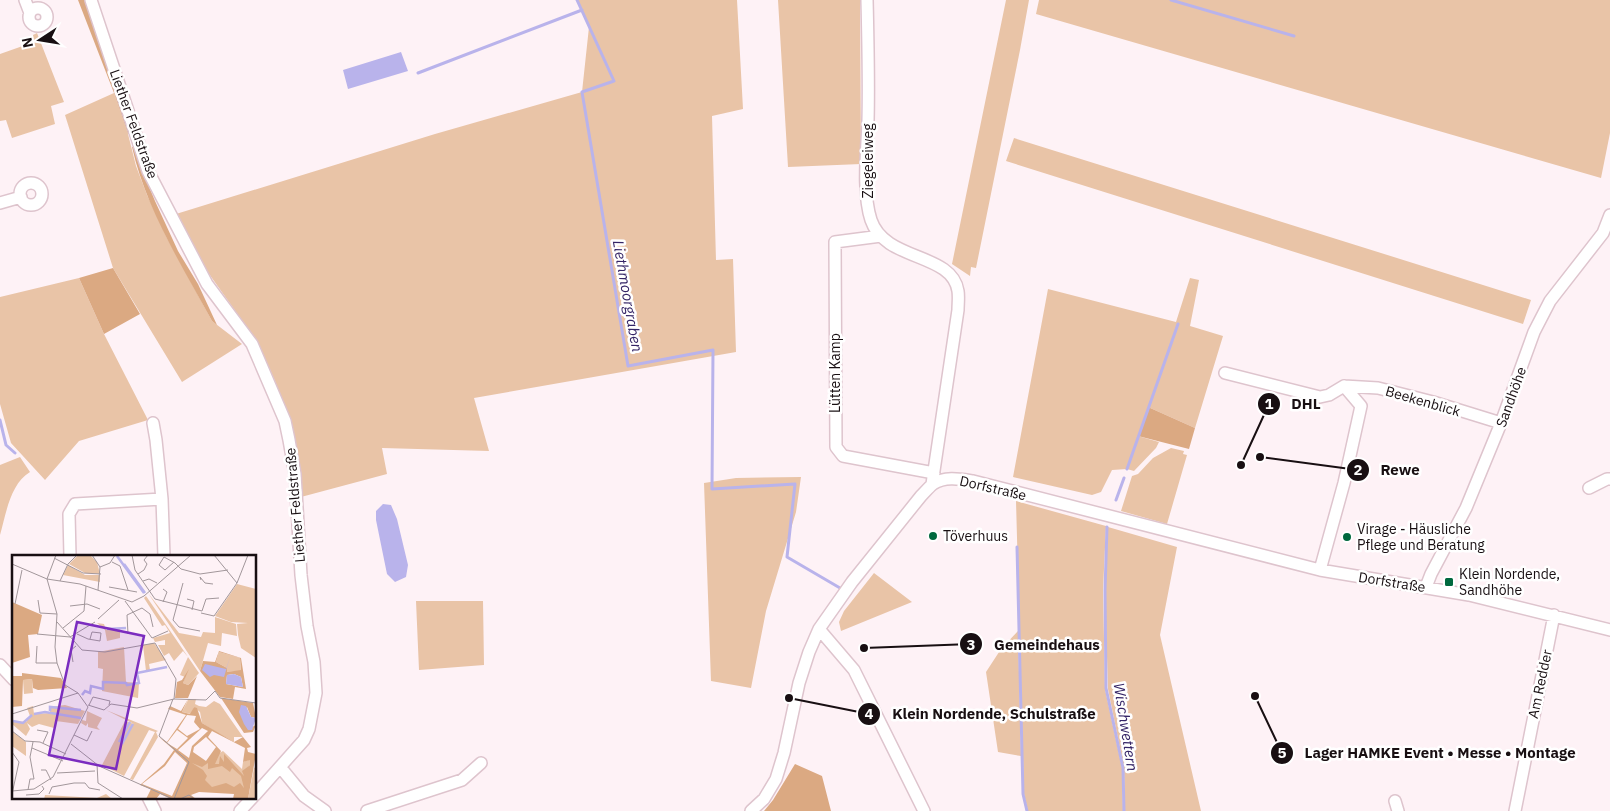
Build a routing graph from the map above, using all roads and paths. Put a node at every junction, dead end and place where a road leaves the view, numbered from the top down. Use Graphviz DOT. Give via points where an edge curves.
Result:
graph roads {
  1 [pos="25,0"];
  2 [pos="91,0"];
  3 [pos="867,0"];
  4 [pos="30,13"];
  5 [pos="21,197"];
  6 [pos="0,203"];
  7 [pos="1610,215"];
  8 [pos="1607,233"];
  9 [pos="881,236"];
  10 [pos="1225,373"];
  11 [pos="1344,386"];
  12 [pos="153,423"];
  13 [pos="1501,424"];
  14 [pos="933,478"];
  15 [pos="1610,479"];
  16 [pos="1589,488"];
  17 [pos="162,499"];
  18 [pos="70,555"];
  19 [pos="164,555"];
  20 [pos="1320,570"];
  21 [pos="1426,587"];
  22 [pos="1554,616"];
  23 [pos="819,629"];
  24 [pos="1610,630"];
  25 [pos="0,665"];
  26 [pos="12,678"];
  27 [pos="481,763"];
  28 [pos="280,768"];
  29 [pos="256,794"];
  30 [pos="149,798"];
  31 [pos="252,798"];
  32 [pos="156,811"];
  33 [pos="240,811"];
  34 [pos="325,811"];
  35 [pos="367,811"];
  36 [pos="751,811"];
  37 [pos="924,811"];
  38 [pos="1514,811"];
  1 -- 4 [label="street"];
  2 -- 28 [label="street, Liether Feldstraße" via="148,171 207,284 252,344 285,421 295,473 302,575 316,693 304,740"];
  3 -- 9 [label="street, Ziegeleiweg" via="867,202 871,220"];
  5 -- 6 [label="street"];
  7 -- 8 [label="street, Sandhöhe"];
  8 -- 13 [label="street, Sandhöhe" via="1550,301 1534,332"];
  9 -- 14 [label="street, Ziegeleiweg" via="903,252 947,271 958,290 958,310"];
  9 -- 14 [label="street, Lütten Kamp" via="834,242 836,447 843,456"];
  10 -- 11 [label="street, Beekenblick" via="1320,396 1329,395"];
  11 -- 13 [label="street, Beekenblick" via="1378,388"];
  11 -- 20 [label="street" via="1362,406"];
  12 -- 17 [label="street"];
  13 -- 21 [label="street, Sandhöhe" via="1466,508"];
  14 -- 20 [label="street, Dorfstraße" via="973,482"];
  14 -- 23 [label="street"];
  15 -- 16 [label="street"];
  17 -- 18 [label="street" via="75,504 68,514"];
  17 -- 19 [label="street"];
  20 -- 21 [label="street, Dorfstraße"];
  21 -- 22 [label="street, Dorfstraße"];
  22 -- 24 [label="street, Dorfstraße"];
  22 -- 38 [label="street, Am Redder"];
  23 -- 36 [label="street" via="809,652 776,779 764,799"];
  23 -- 37 [label="street" via="854,670"];
  25 -- 26 [label="street"];
  27 -- 35 [label="street" via="462,780"];
  28 -- 29 [label="street, Liether Feldstraße"];
  28 -- 34 [label="street" via="304,796"];
  30 -- 32 [label="street"];
  31 -- 33 [label="street, Liether Feldstraße"];
}
